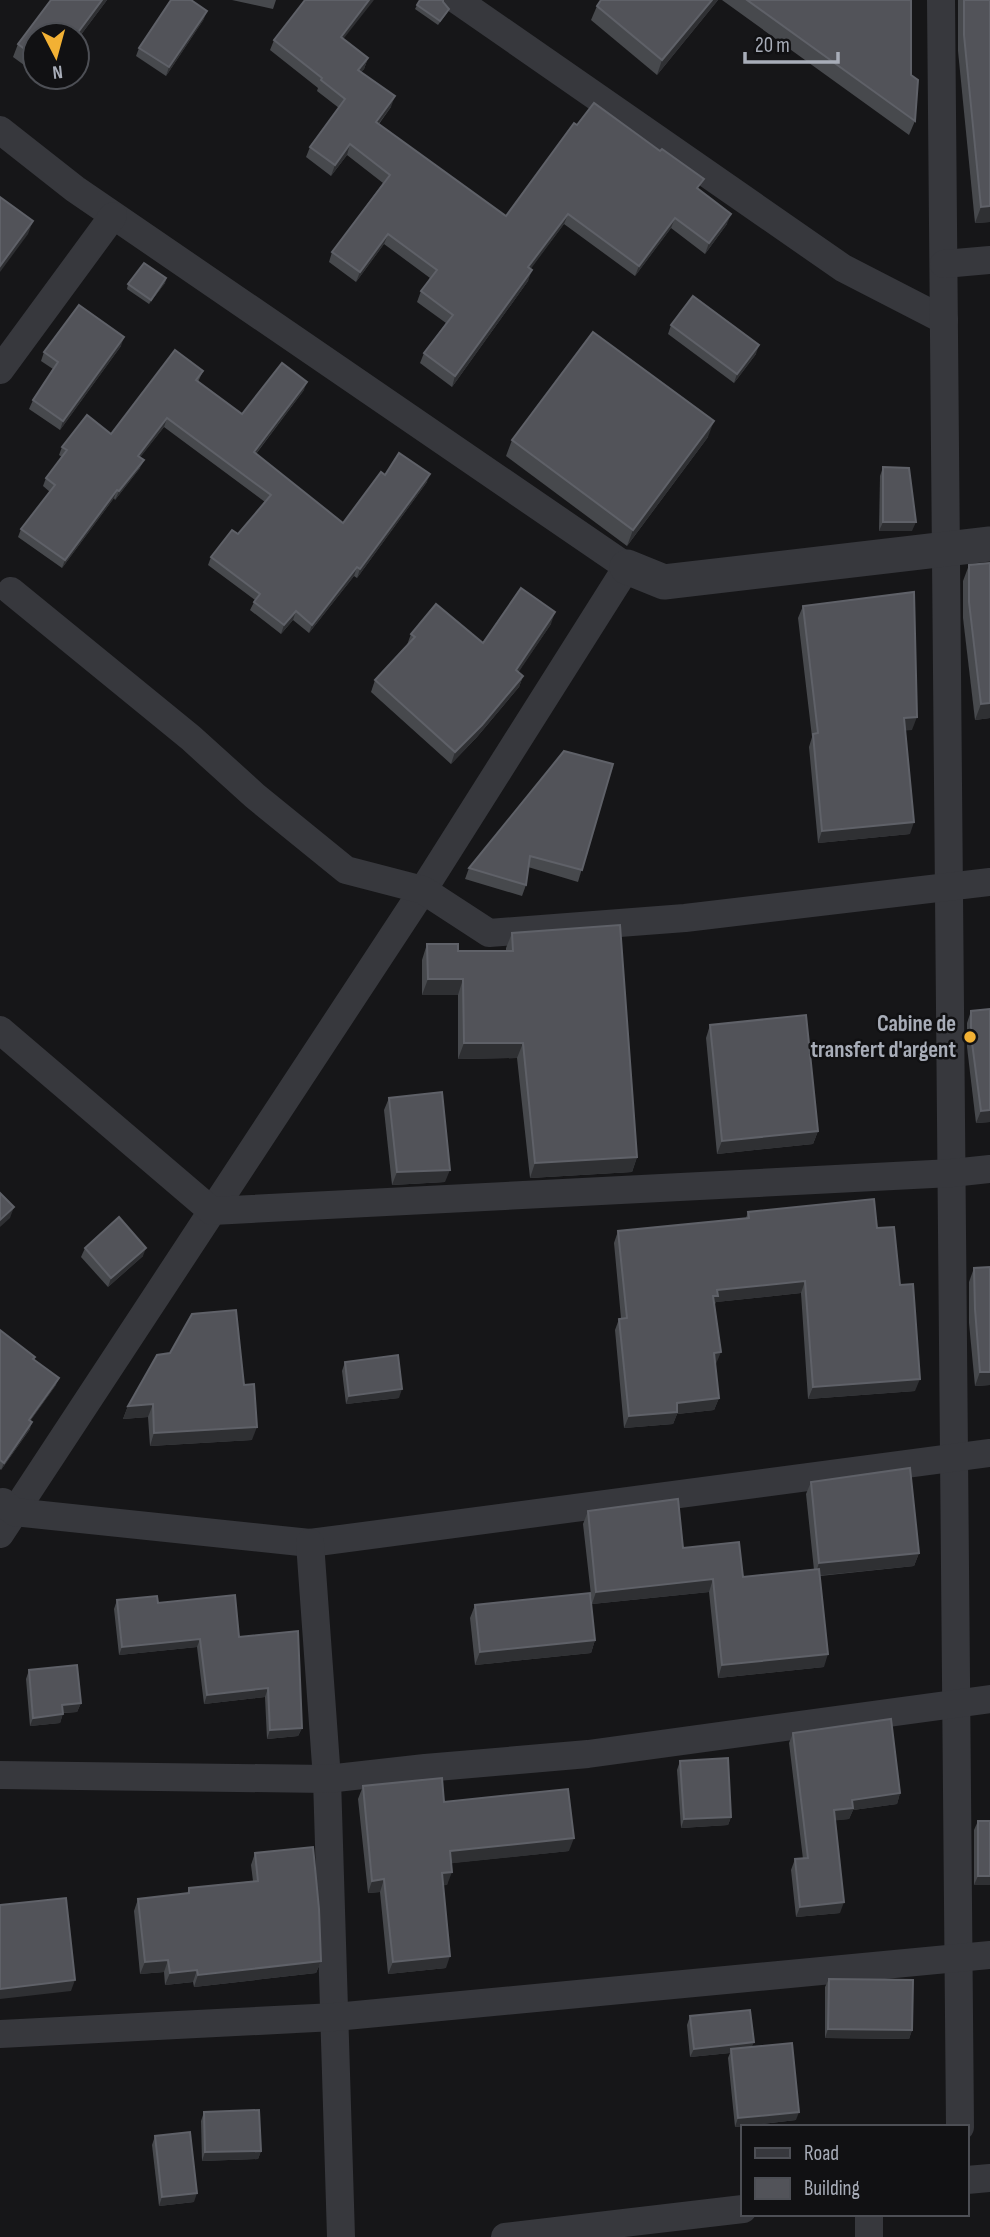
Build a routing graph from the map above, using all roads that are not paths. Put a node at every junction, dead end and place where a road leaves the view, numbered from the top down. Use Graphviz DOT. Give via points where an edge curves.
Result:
graph roads {
  1 [pos="457,0"];
  2 [pos="942,0"];
  3 [pos="0,130"];
  4 [pos="113,216"];
  5 [pos="990,260"];
  6 [pos="944,264"];
  7 [pos="944,320"];
  8 [pos="0,370"];
  9 [pos="990,544"];
  10 [pos="946,550"];
  11 [pos="627,567"];
  12 [pos="11,591"];
  13 [pos="990,882"];
  14 [pos="949,887"];
  15 [pos="423,890"];
  16 [pos="0,1030"];
  17 [pos="990,1169"];
  18 [pos="952,1174"];
  19 [pos="212,1211"];
  20 [pos="990,1453"];
  21 [pos="954,1457"];
  22 [pos="5,1515"];
  23 [pos="310,1543"];
  24 [pos="990,1699"];
  25 [pos="956,1703"];
  26 [pos="0,1775"];
  27 [pos="327,1779"];
  28 [pos="990,1955"];
  29 [pos="959,1959"];
  30 [pos="335,2017"];
  31 [pos="0,2034"];
  32 [pos="960,2125"];
  33 [pos="990,2178"];
  34 [pos="969,2180"];
  35 [pos="741,2209"];
  36 [pos="869,2216"];
  37 [pos="614,2230"];
  38 [pos="341,2237"];
  39 [pos="505,2237"];
  40 [pos="869,2237"];
  1 -- 7 [label="street" via="843,268"];
  2 -- 6 [label="street"];
  3 -- 4 [label="street"];
  4 -- 8 [label="street"];
  4 -- 11 [label="street"];
  5 -- 6 [label="street"];
  6 -- 7 [label="street"];
  7 -- 10 [label="street"];
  9 -- 10 [label="street"];
  10 -- 11 [label="street" via="664,582"];
  10 -- 14 [label="street"];
  11 -- 15 [label="street"];
  12 -- 15 [label="street" via="346,870"];
  13 -- 14 [label="street"];
  14 -- 15 [label="street" via="685,918 489,933"];
  14 -- 18 [label="street"];
  15 -- 19 [label="street"];
  16 -- 19 [label="street"];
  17 -- 18 [label="street"];
  18 -- 19 [label="street"];
  18 -- 21 [label="street"];
  19 -- 22 [label="street"];
  20 -- 21 [label="street"];
  21 -- 23 [label="street"];
  21 -- 25 [label="street"];
  22 -- 23 [label="street"];
  23 -- 27 [label="street"];
  24 -- 25 [label="street"];
  25 -- 27 [label="street" via="588,1754"];
  25 -- 29 [label="street"];
  26 -- 27 [label="street"];
  27 -- 30 [label="street"];
  28 -- 29 [label="street"];
  29 -- 30 [label="street"];
  29 -- 32 [label="street"];
  30 -- 31 [label="street"];
  30 -- 38 [label="street"];
  33 -- 34 [label="street"];
  35 -- 37 [label="street"];
  36 -- 40 [label="street"];
  37 -- 39 [label="street"];
}
